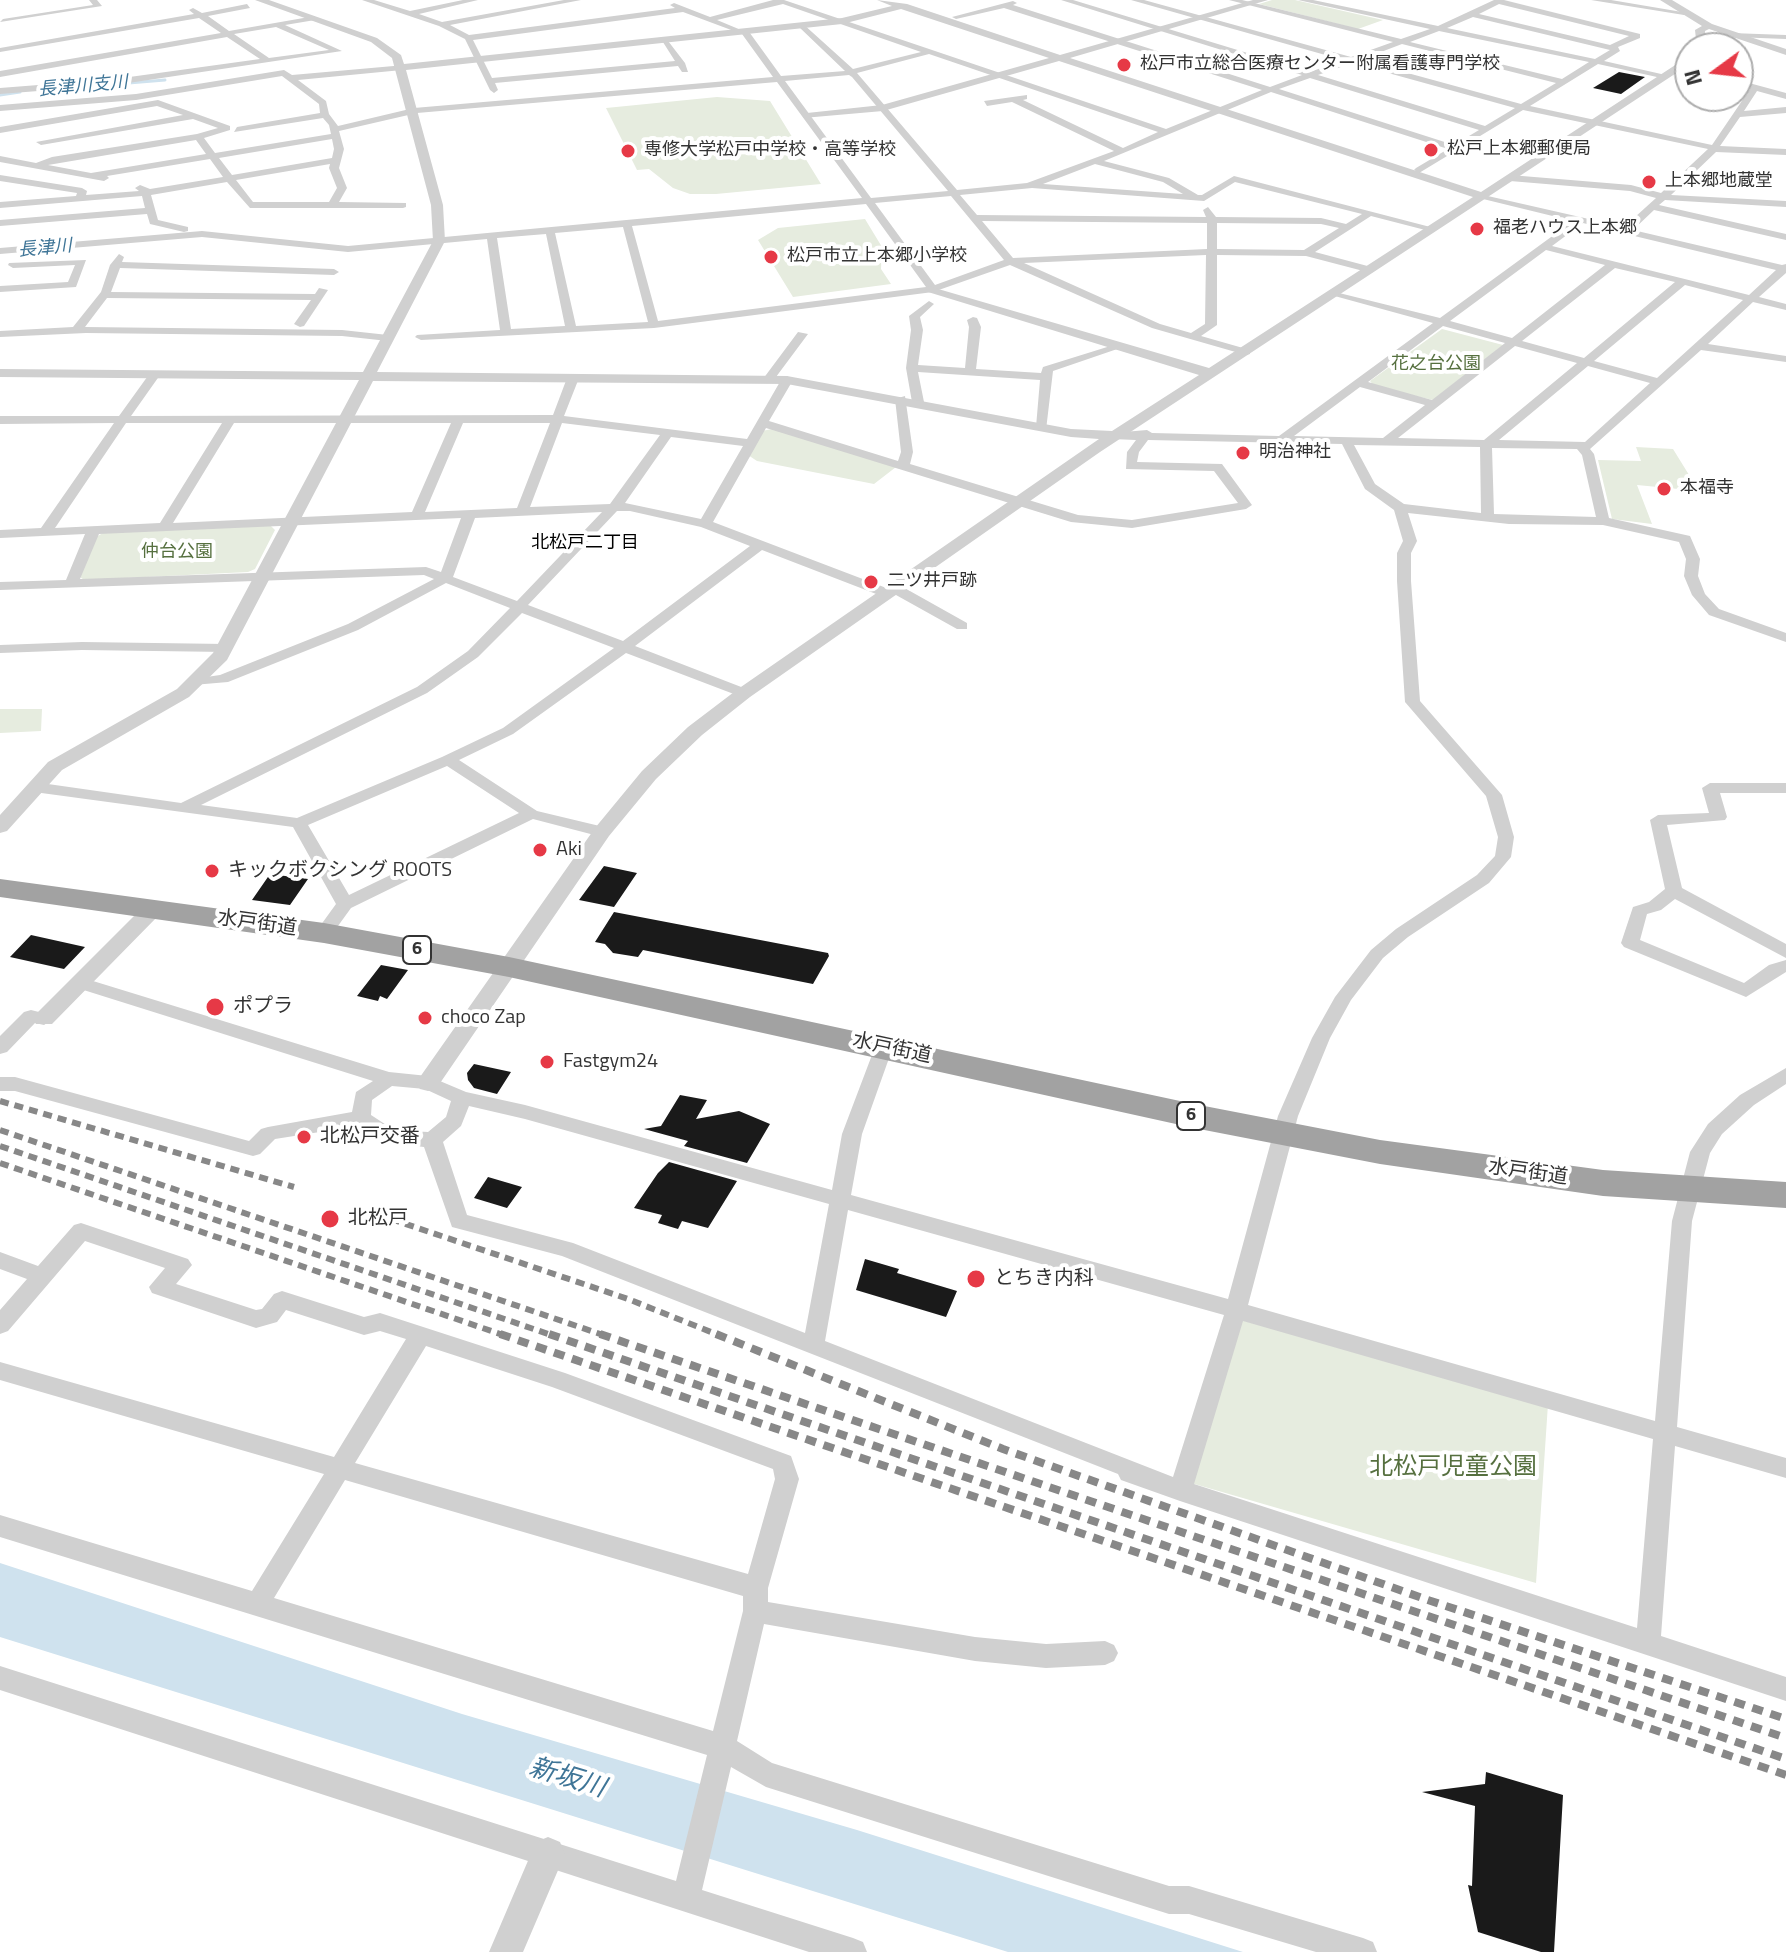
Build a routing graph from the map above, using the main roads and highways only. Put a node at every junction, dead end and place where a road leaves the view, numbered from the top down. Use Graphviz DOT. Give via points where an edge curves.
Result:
graph roads {
  1 [pos="0,888"];
  2 [pos="1786,1195"];
  1 -- 2 [label="highway, 水戸街道 / 6" via="324,933 509,967 1284,1135 1517,1172 1691,1191"];
}
